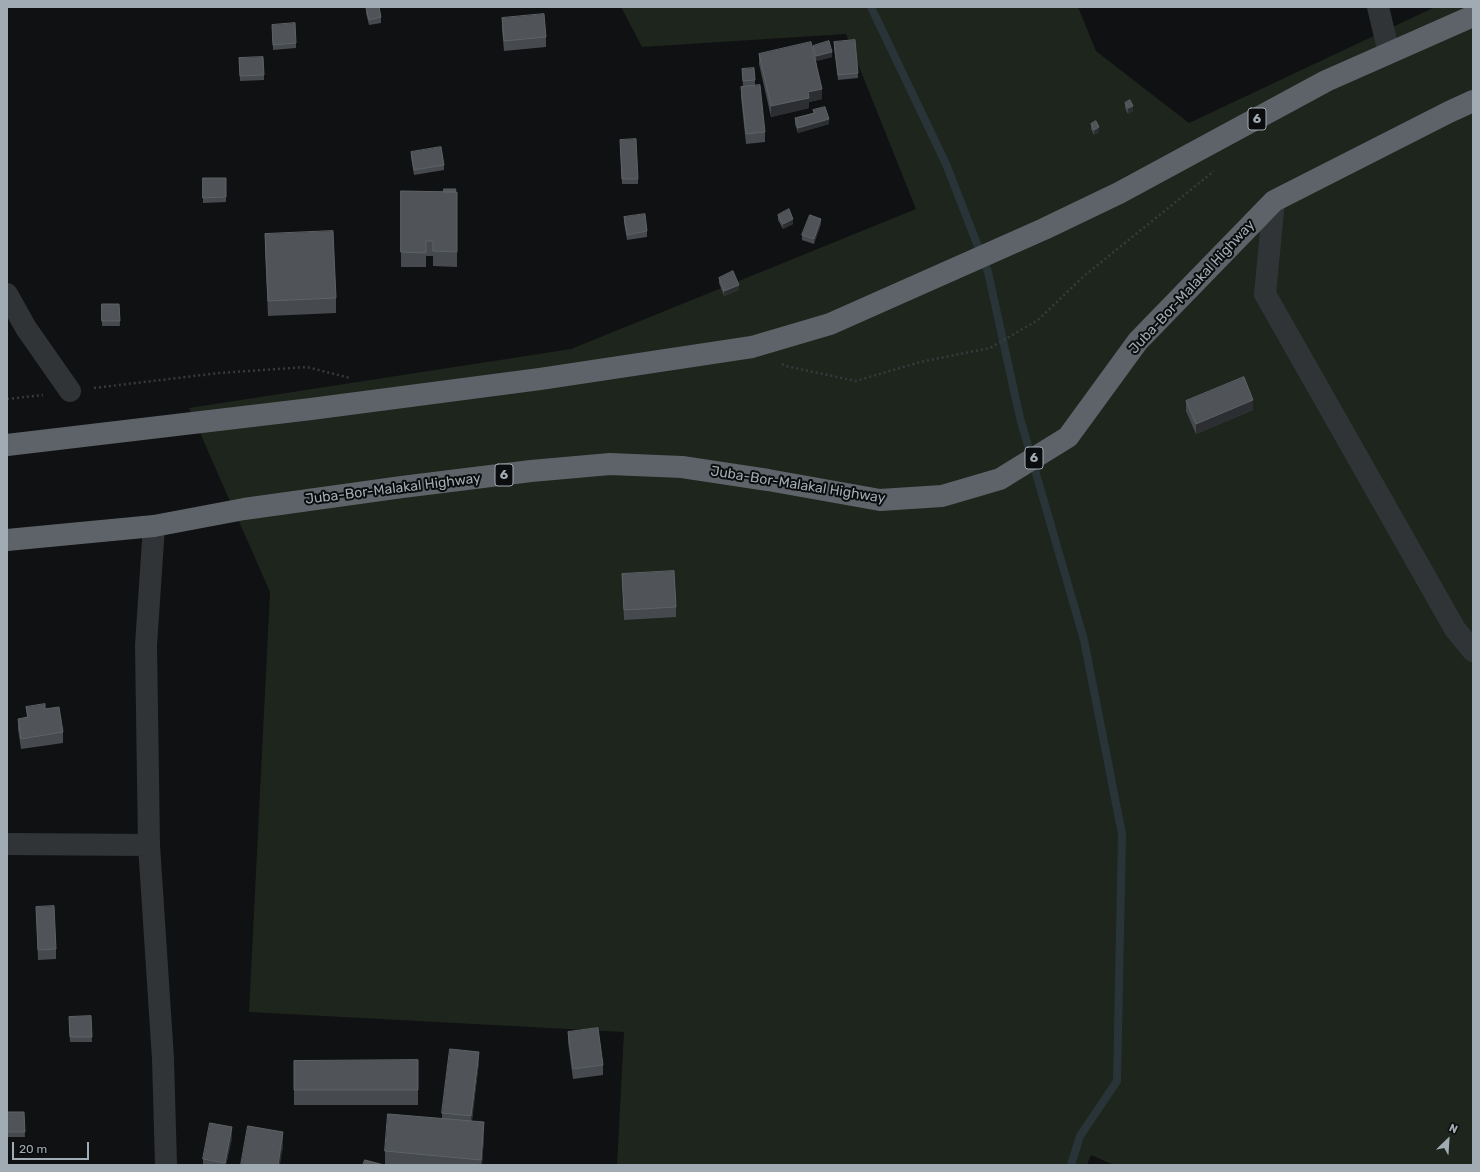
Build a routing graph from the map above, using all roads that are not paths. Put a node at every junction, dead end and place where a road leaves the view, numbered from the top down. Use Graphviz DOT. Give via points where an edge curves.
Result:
graph roads {
  1 [pos="1378,7"];
  2 [pos="1473,16"];
  3 [pos="1389,53"];
  4 [pos="1473,101"];
  5 [pos="1274,201"];
  6 [pos="7,294"];
  7 [pos="70,391"];
  8 [pos="7,444"];
  9 [pos="154,526"];
  10 [pos="7,540"];
  11 [pos="1473,650"];
  12 [pos="7,844"];
  13 [pos="149,844"];
  14 [pos="166,1165"];
  1 -- 3 [label="street"];
  2 -- 3 [label="highway, 6"];
  3 -- 8 [label="highway, 6" via="1326,81 1119,193 1044,229 830,324 752,347 540,379 348,404"];
  4 -- 5 [label="highway, Juba-Bor-Malakal Highway / 6"];
  5 -- 9 [label="highway, Juba-Bor-Malakal Highway / 6" via="1138,341 1068,437 1000,479 942,496 880,500 682,467 610,464 380,490 244,509"];
  5 -- 11 [label="street" via="1265,294 1455,629"];
  6 -- 7 [label="street" via="26,328"];
  9 -- 10 [label="highway, Juba-Bor-Malakal Highway / 6"];
  9 -- 13 [label="street" via="146,645"];
  12 -- 13 [label="street"];
  13 -- 14 [label="street" via="163,1058"];
}
